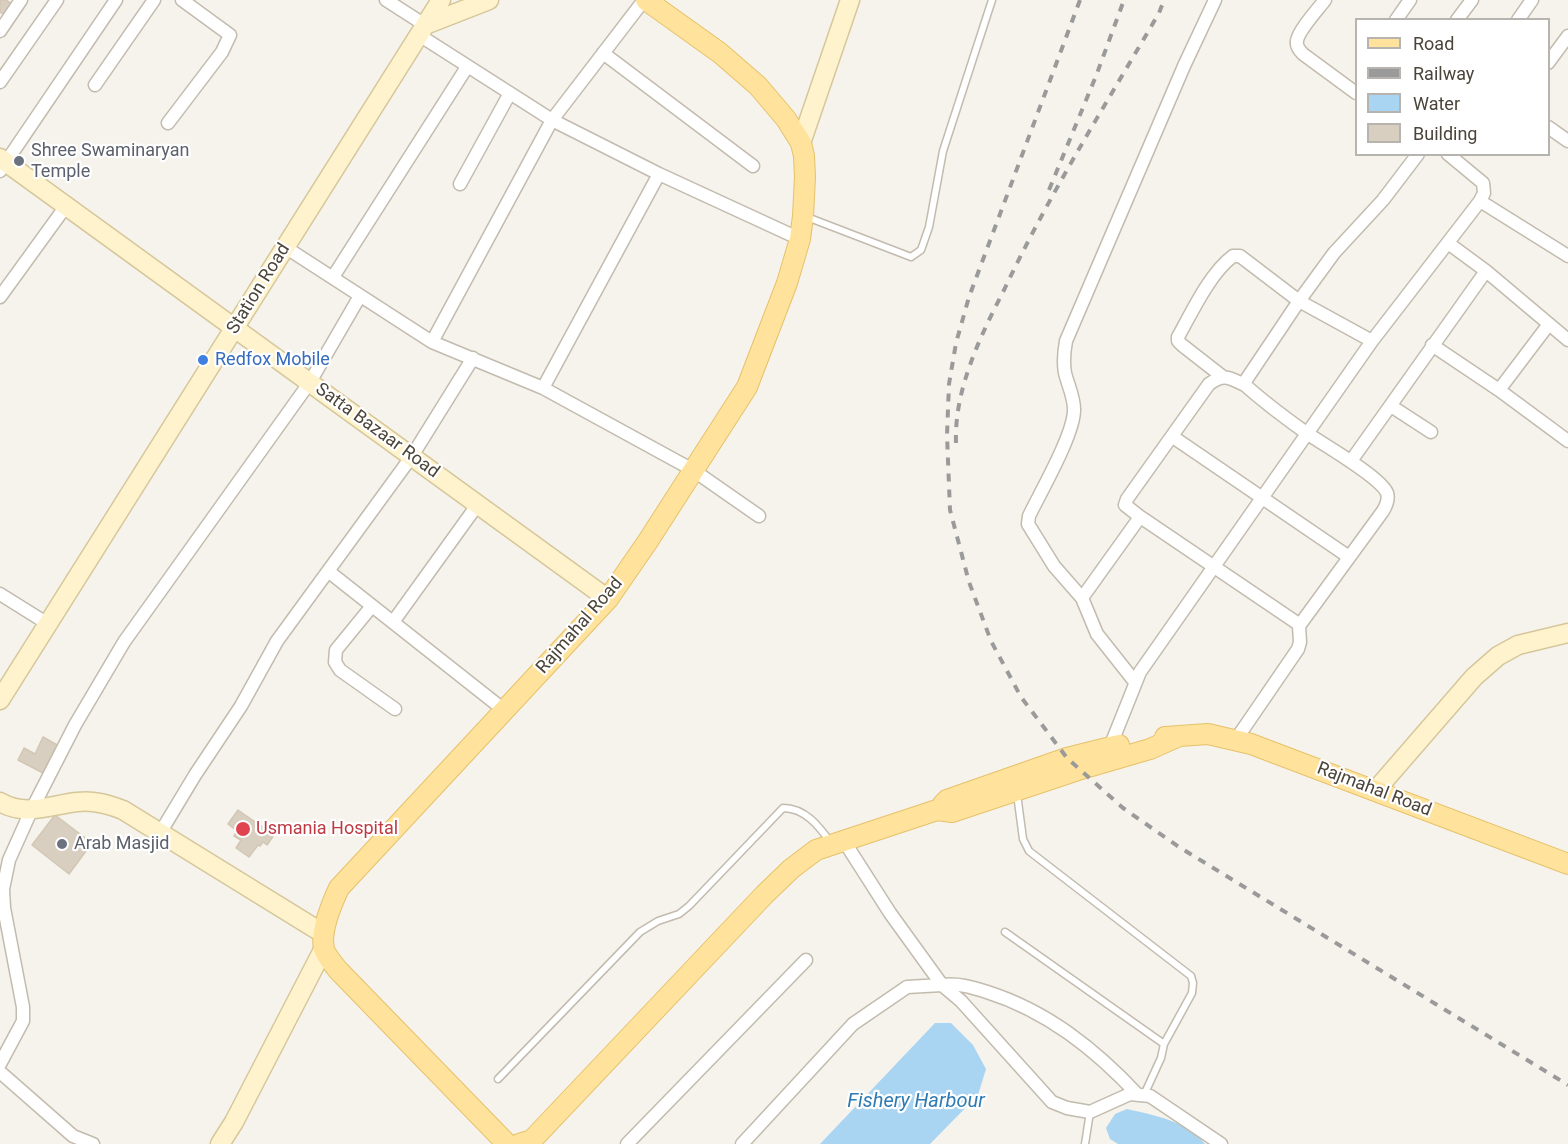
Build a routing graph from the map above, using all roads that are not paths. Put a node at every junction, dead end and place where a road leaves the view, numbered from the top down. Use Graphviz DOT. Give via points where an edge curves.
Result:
graph roads {
  1 [pos="20,0"];
  2 [pos="57,0"];
  3 [pos="116,0"];
  4 [pos="154,0"];
  5 [pos="182,0"];
  6 [pos="386,0"];
  7 [pos="441,0"];
  8 [pos="489,0"];
  9 [pos="645,0"];
  10 [pos="850,0"];
  11 [pos="992,0"];
  12 [pos="1215,0"];
  13 [pos="1324,0"];
  14 [pos="1410,0"];
  15 [pos="1472,0"];
  16 [pos="1532,0"];
  17 [pos="1397,18"];
  18 [pos="1458,18"];
  19 [pos="1519,18"];
  20 [pos="422,30"];
  21 [pos="0,31"];
  22 [pos="1566,44"];
  23 [pos="603,53"];
  24 [pos="1550,61"];
  25 [pos="466,67"];
  26 [pos="0,82"];
  27 [pos="95,85"];
  28 [pos="1355,92"];
  29 [pos="510,93"];
  30 [pos="552,120"];
  31 [pos="168,123"];
  32 [pos="1550,128"];
  33 [pos="1568,141"];
  34 [pos="801,143"];
  35 [pos="1416,156"];
  36 [pos="1450,156"];
  37 [pos="2,163"];
  38 [pos="753,166"];
  39 [pos="659,174"];
  40 [pos="460,184"];
  41 [pos="1480,201"];
  42 [pos="66,206"];
  43 [pos="803,216"];
  44 [pos="800,239"];
  45 [pos="1448,243"];
  46 [pos="285,248"];
  47 [pos="1568,256"];
  48 [pos="1486,271"];
  49 [pos="333,277"];
  50 [pos="360,296"];
  51 [pos="0,297"];
  52 [pos="1299,301"];
  53 [pos="1549,324"];
  54 [pos="235,327"];
  55 [pos="1372,340"];
  56 [pos="1568,340"];
  57 [pos="432,342"];
  58 [pos="1432,345"];
  59 [pos="473,358"];
  60 [pos="1223,377"];
  61 [pos="310,382"];
  62 [pos="1245,385"];
  63 [pos="543,388"];
  64 [pos="1499,390"];
  65 [pos="1391,406"];
  66 [pos="1431,432"];
  67 [pos="1307,433"];
  68 [pos="1173,436"];
  69 [pos="1568,441"];
  70 [pos="412,456"];
  71 [pos="1352,461"];
  72 [pos="693,470"];
  73 [pos="1262,496"];
  74 [pos="478,504"];
  75 [pos="759,516"];
  76 [pos="1140,517"];
  77 [pos="1349,557"];
  78 [pos="1214,565"];
  79 [pos="328,571"];
  80 [pos="0,594"];
  81 [pos="1082,598"];
  82 [pos="608,599"];
  83 [pos="372,606"];
  84 [pos="393,622"];
  85 [pos="48,624"];
  86 [pos="1300,625"];
  87 [pos="1568,633"];
  88 [pos="1135,682"];
  89 [pos="0,700"];
  90 [pos="395,710"];
  91 [pos="504,711"];
  92 [pos="1177,737"];
  93 [pos="1235,741"];
  94 [pos="1110,747"];
  95 [pos="1017,790"];
  96 [pos="1376,790"];
  97 [pos="1,805"];
  98 [pos="937,810"];
  99 [pos="31,811"];
  100 [pos="160,833"];
  101 [pos="838,843"];
  102 [pos="1568,864"];
  103 [pos="1005,932"];
  104 [pos="324,941"];
  105 [pos="806,960"];
  106 [pos="942,985"];
  107 [pos="1164,1044"];
  108 [pos="0,1064"];
  109 [pos="0,1072"];
  110 [pos="498,1079"];
  111 [pos="1141,1095"];
  112 [pos="1094,1110"];
  113 [pos="88,1143"];
  114 [pos="220,1144"];
  115 [pos="507,1144"];
  116 [pos="519,1144"];
  117 [pos="627,1144"];
  118 [pos="742,1144"];
  119 [pos="1085,1144"];
  120 [pos="1221,1144"];
  1 -- 21 [label="street"];
  2 -- 26 [label="street"];
  3 -- 37 [label="street"];
  4 -- 27 [label="street"];
  5 -- 31 [label="street" via="230,35 222,52"];
  6 -- 20 [label="street"];
  7 -- 20 [label="street, Station Road"];
  8 -- 20 [label="street"];
  9 -- 23 [label="street"];
  9 -- 34 [label="main road, Rajmahal Road" via="720,53 758,86"];
  10 -- 34 [label="street"];
  11 -- 43 [label="lane" via="943,151 921,250 911,257"];
  12 -- 81 [label="street" via="1066,341 1065,371 1073,418 1028,524 1054,566"];
  13 -- 28 [label="street" via="1300,33 1298,48"];
  14 -- 17 [label="street"];
  15 -- 18 [label="street"];
  16 -- 19 [label="street"];
  20 -- 25 [label="street"];
  20 -- 46 [label="street, Station Road"];
  22 -- 24 [label="street"];
  23 -- 30 [label="street"];
  23 -- 38 [label="street"];
  25 -- 29 [label="street"];
  25 -- 49 [label="street"];
  29 -- 30 [label="street"];
  29 -- 40 [label="street"];
  30 -- 39 [label="street"];
  30 -- 57 [label="street"];
  32 -- 33 [label="street"];
  34 -- 43 [label="main road, Rajmahal Road" via="805,177"];
  35 -- 52 [label="street" via="1334,253"];
  36 -- 41 [label="street" via="1483,183"];
  37 -- 42 [label="street, Satta Bazaar Road"];
  39 -- 44 [label="street"];
  39 -- 63 [label="street"];
  41 -- 45 [label="street"];
  41 -- 47 [label="street"];
  42 -- 51 [label="street"];
  42 -- 54 [label="street, Satta Bazaar Road"];
  43 -- 44 [label="main road, Rajmahal Road"];
  44 -- 72 [label="main road, Rajmahal Road" via="747,387"];
  45 -- 48 [label="street"];
  45 -- 55 [label="street"];
  46 -- 49 [label="street"];
  46 -- 54 [label="street, Station Road"];
  48 -- 53 [label="street"];
  48 -- 58 [label="street"];
  49 -- 50 [label="street"];
  50 -- 57 [label="street"];
  50 -- 61 [label="street"];
  52 -- 55 [label="street"];
  52 -- 60 [label="street" via="1240,256 1227,261 1209,284 1178,341"];
  52 -- 62 [label="street"];
  53 -- 56 [label="street"];
  53 -- 64 [label="street"];
  54 -- 61 [label="street, Satta Bazaar Road"];
  54 -- 85 [label="street, Station Road"];
  55 -- 67 [label="street"];
  57 -- 59 [label="street"];
  58 -- 64 [label="street"];
  58 -- 65 [label="street"];
  59 -- 63 [label="street"];
  59 -- 70 [label="street"];
  60 -- 62 [label="street"];
  60 -- 68 [label="street" via="1209,384"];
  61 -- 70 [label="street, Satta Bazaar Road"];
  61 -- 99 [label="street" via="124,642"];
  62 -- 67 [label="street"];
  63 -- 72 [label="street"];
  64 -- 69 [label="street"];
  65 -- 66 [label="street"];
  65 -- 71 [label="street"];
  67 -- 71 [label="street"];
  67 -- 73 [label="street"];
  68 -- 73 [label="street"];
  68 -- 76 [label="street" via="1127,499 1125,505"];
  70 -- 74 [label="street, Satta Bazaar Road"];
  70 -- 79 [label="street"];
  71 -- 77 [label="street" via="1379,484 1388,498"];
  72 -- 75 [label="street"];
  72 -- 82 [label="main road, Rajmahal Road"];
  73 -- 77 [label="street"];
  73 -- 78 [label="street"];
  74 -- 82 [label="street, Satta Bazaar Road"];
  74 -- 84 [label="street"];
  76 -- 78 [label="street"];
  76 -- 81 [label="street"];
  77 -- 86 [label="street"];
  78 -- 86 [label="street"];
  78 -- 88 [label="street"];
  79 -- 83 [label="street"];
  79 -- 100 [label="street" via="277,641 241,706"];
  80 -- 85 [label="street"];
  81 -- 88 [label="street" via="1097,634"];
  82 -- 91 [label="main road, Rajmahal Road"];
  83 -- 84 [label="street"];
  83 -- 90 [label="street" via="336,650 335,662 340,670"];
  84 -- 91 [label="street"];
  85 -- 89 [label="street, Station Road"];
  86 -- 93 [label="street" via="1298,649"];
  87 -- 96 [label="street" via="1518,645 1498,656 1474,677"];
  88 -- 94 [label="street"];
  91 -- 104 [label="main road, Rajmahal Road" via="339,888"];
  92 -- 93 [label="main road, Rajmahal Road" via="1208,734"];
  92 -- 94 [label="main road, Rajmahal Road" via="1148,736"];
  92 -- 95 [label="main road, Rajmahal Road"];
  93 -- 96 [label="main road, Rajmahal Road"];
  94 -- 98 [label="main road, Rajmahal Road" via="947,800"];
  95 -- 98 [label="main road, Rajmahal Road" via="952,812"];
  95 -- 107 [label="lane" via="1023,839 1029,851 1191,976 1192,993"];
  96 -- 102 [label="main road, Rajmahal Road"];
  97 -- 99 [label="street"];
  98 -- 101 [label="main road, Rajmahal Road"];
  99 -- 100 [label="street" via="79,801 103,803 123,810"];
  99 -- 108 [label="street" via="9,860 3,889 23,1022"];
  100 -- 104 [label="street"];
  101 -- 106 [label="street"];
  101 -- 110 [label="lane" via="800,812 783,808 689,906 633,939"];
  101 -- 116 [label="main road, Rajmahal Road" via="816,850 791,869 532,1140"];
  103 -- 107 [label="lane"];
  104 -- 114 [label="street"];
  104 -- 115 [label="main road" via="337,969"];
  105 -- 117 [label="street"];
  106 -- 111 [label="street" via="957,983 1001,997 1050,1020 1089,1047"];
  106 -- 112 [label="street" via="1052,1102 1067,1108"];
  106 -- 118 [label="street" via="907,987 853,1024"];
  107 -- 111 [label="lane" via="1161,1058"];
  109 -- 113 [label="street" via="73,1136"];
  111 -- 112 [label="street" via="1130,1094"];
  111 -- 120 [label="street" via="1150,1096"];
  112 -- 119 [label="lane"];
}
